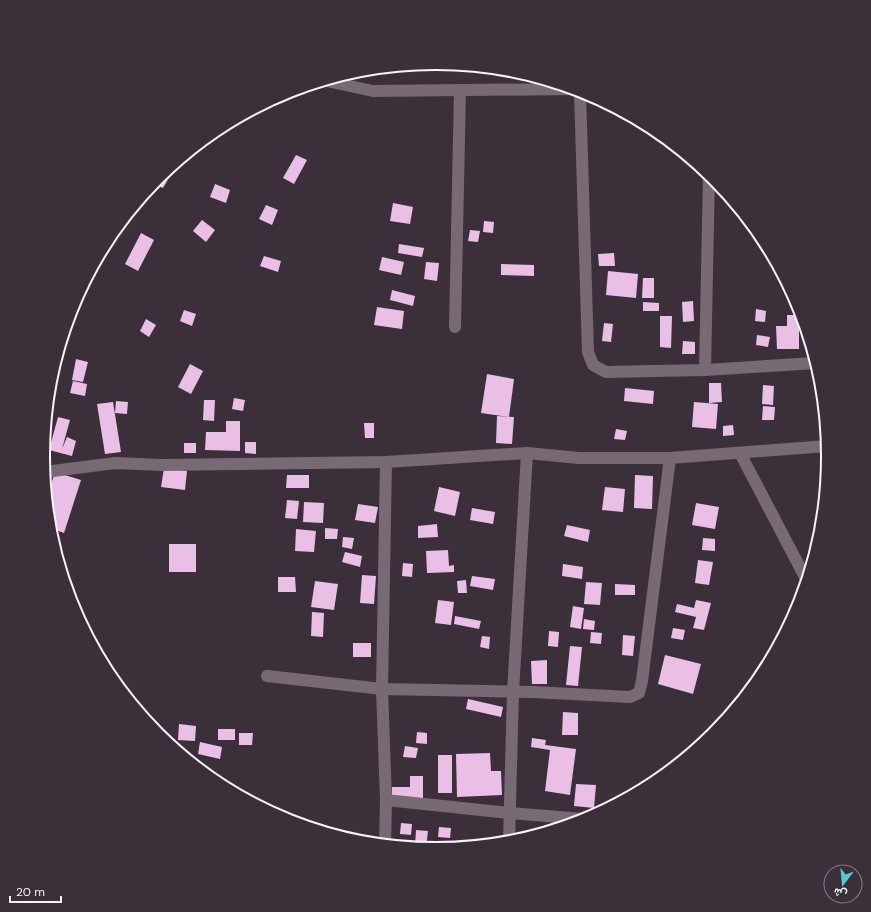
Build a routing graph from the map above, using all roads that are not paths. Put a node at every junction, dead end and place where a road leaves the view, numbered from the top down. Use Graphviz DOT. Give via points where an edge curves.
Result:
graph roads {
  1 [pos="338,83"];
  2 [pos="553,89"];
  3 [pos="460,90"];
  4 [pos="580,99"];
  5 [pos="709,184"];
  6 [pos="455,327"];
  7 [pos="810,363"];
  8 [pos="705,370"];
  9 [pos="821,447"];
  10 [pos="527,453"];
  11 [pos="740,453"];
  12 [pos="670,458"];
  13 [pos="386,462"];
  14 [pos="51,471"];
  15 [pos="803,574"];
  16 [pos="267,676"];
  17 [pos="382,689"];
  18 [pos="513,692"];
  19 [pos="386,800"];
  20 [pos="509,813"];
  21 [pos="568,818"];
  22 [pos="509,834"];
  23 [pos="385,838"];
  1 -- 3 [label="street" via="373,91"];
  2 -- 3 [label="street"];
  3 -- 6 [label="street"];
  4 -- 8 [label="street" via="588,352 593,365 606,372"];
  5 -- 8 [label="street"];
  7 -- 8 [label="street"];
  9 -- 11 [label="street"];
  10 -- 12 [label="street" via="579,458"];
  10 -- 13 [label="street"];
  10 -- 18 [label="street"];
  11 -- 12 [label="street"];
  11 -- 15 [label="street"];
  12 -- 18 [label="street" via="639,694 630,697"];
  13 -- 14 [label="street" via="162,465 115,463"];
  13 -- 17 [label="street"];
  16 -- 17 [label="street"];
  17 -- 18 [label="street"];
  17 -- 19 [label="street"];
  18 -- 20 [label="street"];
  19 -- 20 [label="street"];
  19 -- 23 [label="street"];
  20 -- 21 [label="street"];
  20 -- 22 [label="street"];
}
